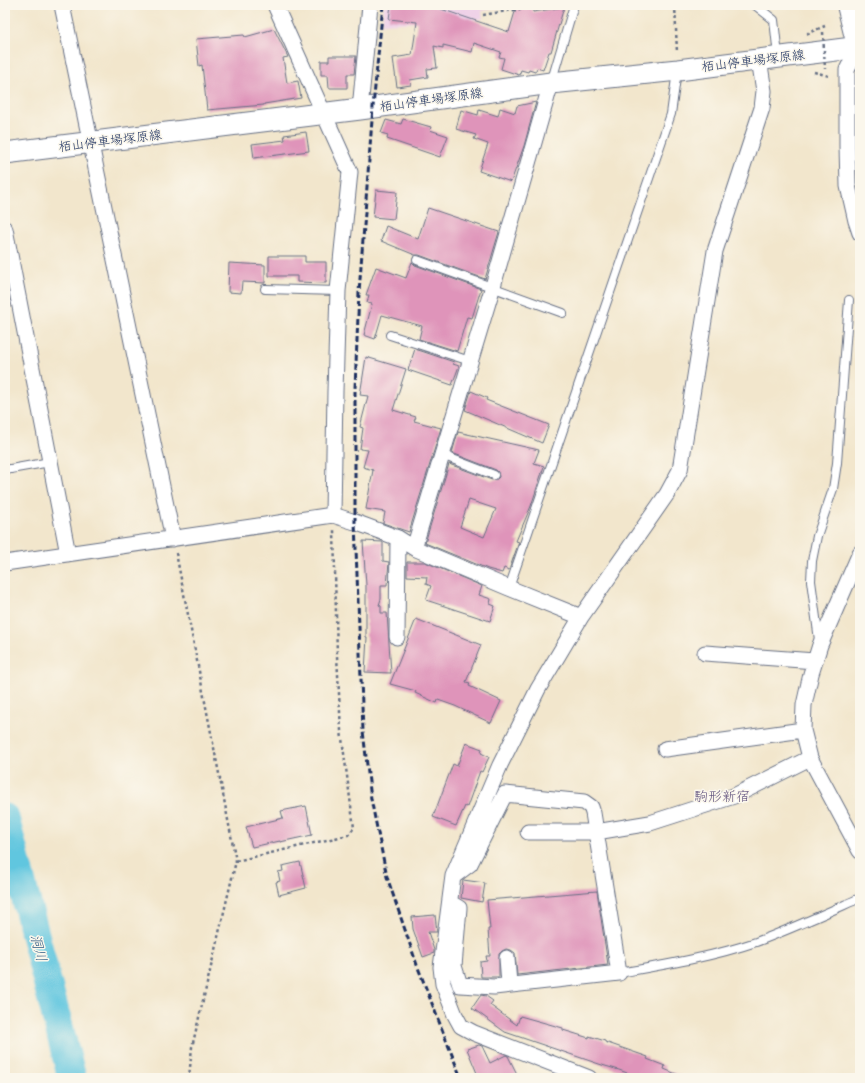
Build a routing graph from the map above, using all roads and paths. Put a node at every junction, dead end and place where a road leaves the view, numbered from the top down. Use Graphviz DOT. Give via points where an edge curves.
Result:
graph roads {
  1 [pos="62,5"];
  2 [pos="275,5"];
  3 [pos="370,5"];
  4 [pos="544,5"];
  5 [pos="574,5"];
  6 [pos="675,5"];
  7 [pos="754,5"];
  8 [pos="848,5"];
  9 [pos="483,15"];
  10 [pos="825,26"];
  11 [pos="816,35"];
  12 [pos="810,38"];
  13 [pos="859,49"];
  14 [pos="768,58"];
  15 [pos="678,70"];
  16 [pos="825,70"];
  17 [pos="551,83"];
  18 [pos="360,109"];
  19 [pos="324,113"];
  20 [pos="90,143"];
  21 [pos="5,153"];
  22 [pos="5,229"];
  23 [pos="860,233"];
  24 [pos="417,260"];
  25 [pos="493,286"];
  26 [pos="265,289"];
  27 [pos="338,291"];
  28 [pos="849,300"];
  29 [pos="563,313"];
  30 [pos="390,335"];
  31 [pos="470,361"];
  32 [pos="442,455"];
  33 [pos="50,462"];
  34 [pos="5,470"];
  35 [pos="494,475"];
  36 [pos="333,515"];
  37 [pos="398,538"];
  38 [pos="173,539"];
  39 [pos="414,548"];
  40 [pos="68,554"];
  41 [pos="860,554"];
  42 [pos="5,563"];
  43 [pos="509,588"];
  44 [pos="582,617"];
  45 [pos="397,637"];
  46 [pos="820,645"];
  47 [pos="705,653"];
  48 [pos="815,661"];
  49 [pos="803,730"];
  50 [pos="664,749"];
  51 [pos="810,758"];
  52 [pos="528,832"];
  53 [pos="596,832"];
  54 [pos="860,851"];
  55 [pos="236,861"];
  56 [pos="453,876"];
  57 [pos="860,898"];
  58 [pos="450,903"];
  59 [pos="507,958"];
  60 [pos="618,973"];
  61 [pos="510,984"];
  62 [pos="189,1078"];
  63 [pos="589,1078"];
  1 -- 20 [label="street"];
  2 -- 19 [label="street"];
  3 -- 18 [label="street"];
  4 -- 9 [label="path"];
  5 -- 17 [label="lane"];
  6 -- 15 [label="path"];
  7 -- 14 [label="lane" via="774,20"];
  8 -- 13 [label="main road"];
  10 -- 12 [label="path" via="808,33"];
  11 -- 16 [label="path, bridge" via="823,32"];
  13 -- 14 [label="main road, 栢山停車場塚原線"];
  13 -- 23 [label="street" via="847,70 847,146 848,186"];
  14 -- 15 [label="main road, 栢山停車場塚原線"];
  14 -- 44 [label="street" via="762,108 715,251 680,470 667,494"];
  15 -- 17 [label="main road, 栢山停車場塚原線"];
  15 -- 43 [label="lane" via="671,114"];
  17 -- 18 [label="main road, 栢山停車場塚原線"];
  17 -- 25 [label="street"];
  18 -- 19 [label="main road, 栢山停車場塚原線"];
  19 -- 20 [label="main road, 栢山停車場塚原線"];
  19 -- 27 [label="street" via="350,172"];
  20 -- 21 [label="main road, 栢山停車場塚原線"];
  20 -- 38 [label="street"];
  22 -- 33 [label="street"];
  24 -- 25 [label="lane"];
  25 -- 29 [label="lane"];
  25 -- 31 [label="street"];
  26 -- 27 [label="lane"];
  27 -- 36 [label="street"];
  28 -- 46 [label="lane" via="834,489 817,536 812,561 811,580"];
  30 -- 31 [label="lane"];
  31 -- 32 [label="street"];
  32 -- 35 [label="lane"];
  32 -- 39 [label="street"];
  33 -- 34 [label="lane"];
  33 -- 40 [label="street"];
  36 -- 37 [label="street"];
  36 -- 38 [label="street"];
  36 -- 55 [label="path" via="341,731 354,828 348,835"];
  37 -- 39 [label="street"];
  37 -- 45 [label="street"];
  38 -- 40 [label="street"];
  38 -- 55 [label="path"];
  39 -- 43 [label="street"];
  40 -- 42 [label="street"];
  41 -- 46 [label="street"];
  43 -- 44 [label="street"];
  44 -- 56 [label="street" via="538,689 500,765"];
  46 -- 48 [label="street"];
  47 -- 48 [label="street"];
  48 -- 49 [label="street" via="804,705"];
  49 -- 50 [label="street"];
  49 -- 51 [label="street"];
  51 -- 53 [label="street" via="734,796 650,823"];
  51 -- 54 [label="street"];
  52 -- 53 [label="street"];
  53 -- 56 [label="street" via="591,807 584,802 505,794 470,864"];
  53 -- 60 [label="street"];
  55 -- 62 [label="path" via="192,1047"];
  56 -- 58 [label="street"];
  57 -- 60 [label="lane" via="754,942 687,961"];
  58 -- 61 [label="street" via="459,908 454,966 460,985 494,987"];
  58 -- 63 [label="street" via="442,967 443,984 461,1026"];
  59 -- 61 [label="street"];
  60 -- 61 [label="street"];
}
